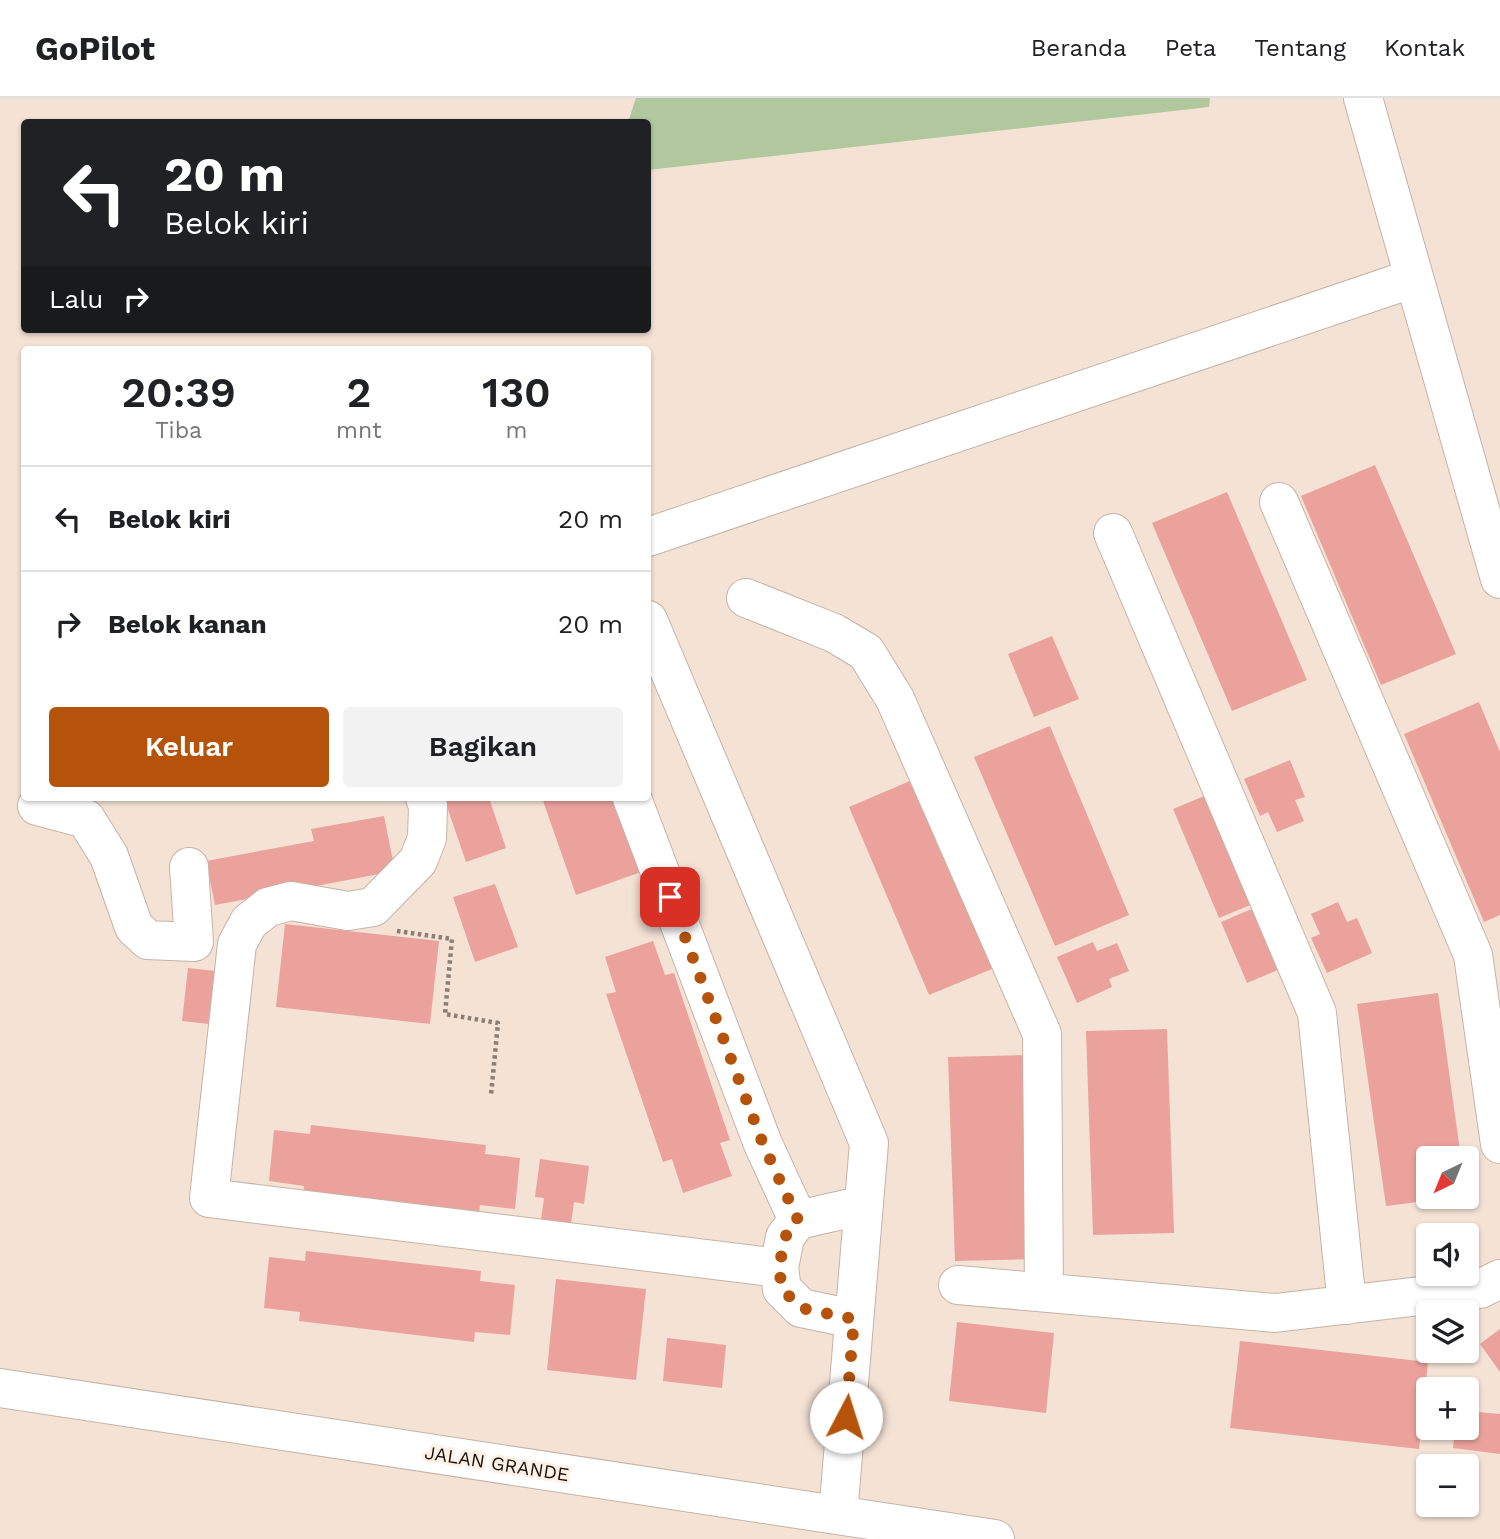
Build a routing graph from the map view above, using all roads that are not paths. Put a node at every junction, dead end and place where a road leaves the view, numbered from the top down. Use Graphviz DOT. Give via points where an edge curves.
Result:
graph roads {
  1 [pos="1363,98"];
  2 [pos="1414,278"];
  3 [pos="1279,502"];
  4 [pos="1113,533"];
  5 [pos="651,536"];
  6 [pos="1500,579"];
  7 [pos="746,598"];
  8 [pos="651,627"];
  9 [pos="426,801"];
  10 [pos="633,801"];
  11 [pos="37,806"];
  12 [pos="189,867"];
  13 [pos="1500,1144"];
  14 [pos="864,1205"];
  15 [pos="798,1220"];
  16 [pos="779,1268"];
  17 [pos="1500,1279"];
  18 [pos="958,1285"];
  19 [pos="1044,1292"];
  20 [pos="1347,1305"];
  21 [pos="854,1319"];
  22 [pos="0,1388"];
  23 [pos="838,1515"];
  24 [pos="995,1539"];
  1 -- 2 [label="street"];
  2 -- 5 [label="street"];
  2 -- 6 [label="street"];
  3 -- 13 [label="street" via="1473,955"];
  4 -- 20 [label="street" via="1317,1013"];
  7 -- 19 [label="street" via="834,632 866,652 895,699 1042,1034"];
  8 -- 14 [label="street" via="869,1143"];
  9 -- 16 [label="street" via="427,838 418,861 373,907 348,911 291,901 268,906 249,922 237,944 209,1198"];
  10 -- 15 [label="street" via="763,1144"];
  11 -- 12 [label="street" via="86,819 109,856 134,927 148,940 194,942"];
  14 -- 15 [label="street"];
  14 -- 21 [label="street"];
  15 -- 16 [label="street" via="785,1237"];
  16 -- 21 [label="street" via="782,1289 801,1308"];
  17 -- 20 [label="street" via="1480,1289"];
  18 -- 19 [label="street"];
  19 -- 20 [label="street" via="1275,1313"];
  21 -- 23 [label="street"];
  22 -- 23 [label="street, JALAN GRANDE"];
  23 -- 24 [label="street, JALAN GRANDE"];
}
